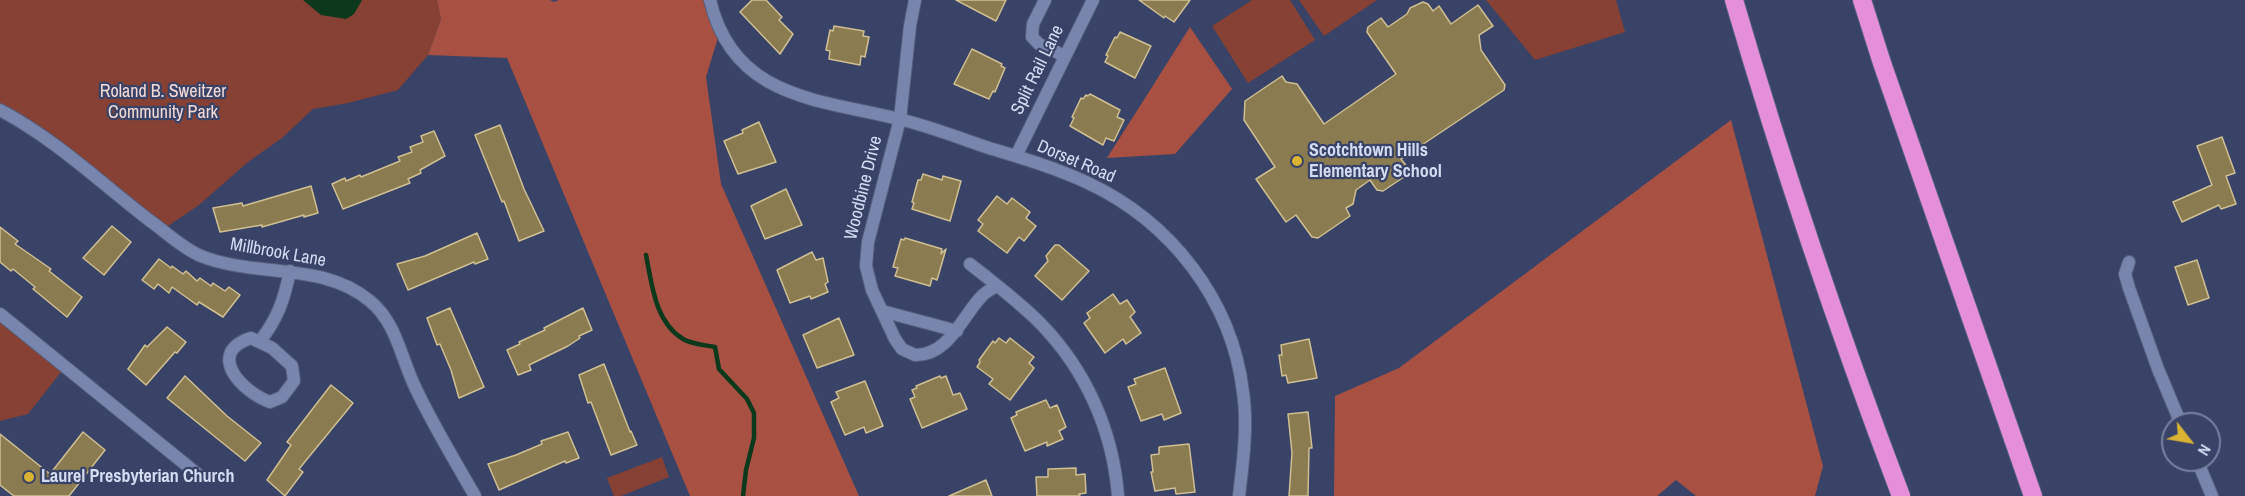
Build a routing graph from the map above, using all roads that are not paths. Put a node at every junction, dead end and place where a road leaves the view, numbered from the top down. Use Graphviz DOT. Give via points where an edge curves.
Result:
graph roads {
  1 [pos="710,0"];
  2 [pos="915,0"];
  3 [pos="1045,0"];
  4 [pos="1093,0"];
  5 [pos="1734,0"];
  6 [pos="1862,0"];
  7 [pos="1065,56"];
  8 [pos="0,110"];
  9 [pos="900,119"];
  10 [pos="1016,156"];
  11 [pos="2129,262"];
  12 [pos="970,264"];
  13 [pos="290,271"];
  14 [pos="997,286"];
  15 [pos="882,311"];
  16 [pos="0,314"];
  17 [pos="957,331"];
  18 [pos="260,341"];
  19 [pos="2176,412"];
  20 [pos="2201,472"];
  21 [pos="201,477"];
  22 [pos="475,496"];
  23 [pos="1118,496"];
  24 [pos="1239,496"];
  25 [pos="1901,496"];
  26 [pos="2033,496"];
  27 [pos="2212,496"];
  1 -- 9 [label="street, Dorset Road" via="728,44 761,79 831,105"];
  2 -- 9 [label="street"];
  3 -- 7 [label="street" via="1033,24 1032,37"];
  4 -- 7 [label="street, Split Rail Lane"];
  5 -- 25 [label="highway" via="1825,291"];
  6 -- 26 [label="highway"];
  7 -- 10 [label="street, Split Rail Lane"];
  8 -- 13 [label="street, Millbrook Lane" via="52,142 189,250 229,263"];
  9 -- 10 [label="street, Dorset Road"];
  9 -- 15 [label="street, Woodbine Drive" via="866,254 867,276"];
  10 -- 24 [label="street, Dorset Road" via="1087,182 1126,204 1166,236 1204,283 1229,335 1243,392 1245,426"];
  11 -- 19 [label="street" via="2125,274 2129,288"];
  12 -- 14 [label="street"];
  13 -- 18 [label="street" via="285,299"];
  13 -- 22 [label="street, Millbrook Lane" via="309,273 350,288 380,311 415,388"];
  14 -- 17 [label="street, Woodbine Drive" via="981,297"];
  14 -- 23 [label="street" via="1041,324 1081,377 1112,447"];
  15 -- 17 [label="street"];
  15 -- 17 [label="street, Woodbine Drive" via="902,349 915,355 935,349"];
  16 -- 21 [label="street"];
  18 -- 18 [label="street" via="251,338 239,342 229,361 230,368 242,385 270,402 282,397 294,381 292,366"];
  20 -- 27 [label="street"];
}
